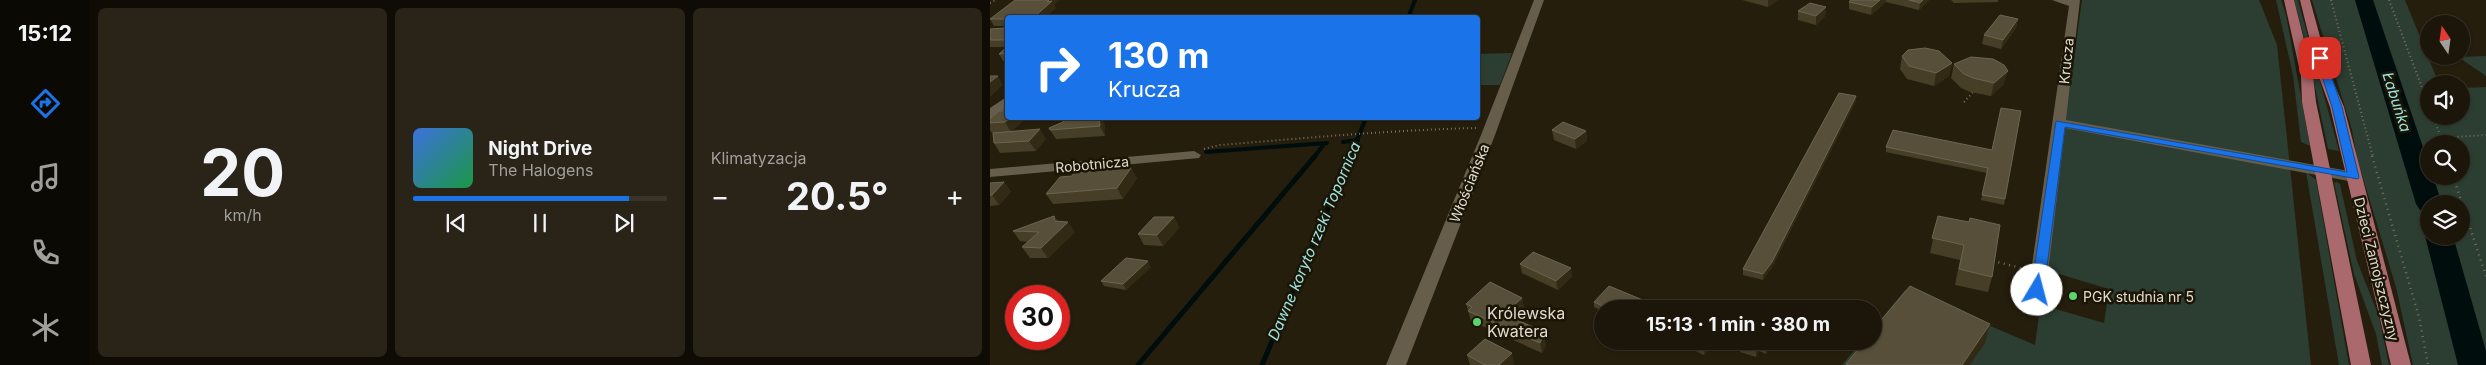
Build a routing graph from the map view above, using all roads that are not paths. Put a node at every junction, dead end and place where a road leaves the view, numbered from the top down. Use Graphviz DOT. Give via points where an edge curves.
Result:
graph roads {
  1 [pos="1539,0"];
  2 [pos="2057,0"];
  3 [pos="2289,0"];
  4 [pos="2305,0"];
  5 [pos="2075,2"];
  6 [pos="1005,102"];
  7 [pos="990,115"];
  8 [pos="2060,123"];
  9 [pos="1194,155"];
  10 [pos="2322,170"];
  11 [pos="990,172"];
  12 [pos="2354,177"];
  13 [pos="2035,307"];
  14 [pos="1396,365"];
  15 [pos="2361,365"];
  16 [pos="2401,365"];
  1 -- 14 [label="street, Włościańska"];
  2 -- 5 [label="street"];
  3 -- 10 [label="main road" via="2307,76"];
  4 -- 12 [label="main road, Dzieci Zamojszczyzny"];
  5 -- 8 [label="street, Krucza" via="2066,53"];
  6 -- 7 [label="street"];
  8 -- 10 [label="street"];
  8 -- 13 [label="street, Krucza"];
  9 -- 11 [label="street, Robotnicza"];
  10 -- 12 [label="street"];
  10 -- 15 [label="main road"];
  12 -- 16 [label="main road, Dzieci Zamojszczyzny"];
}
